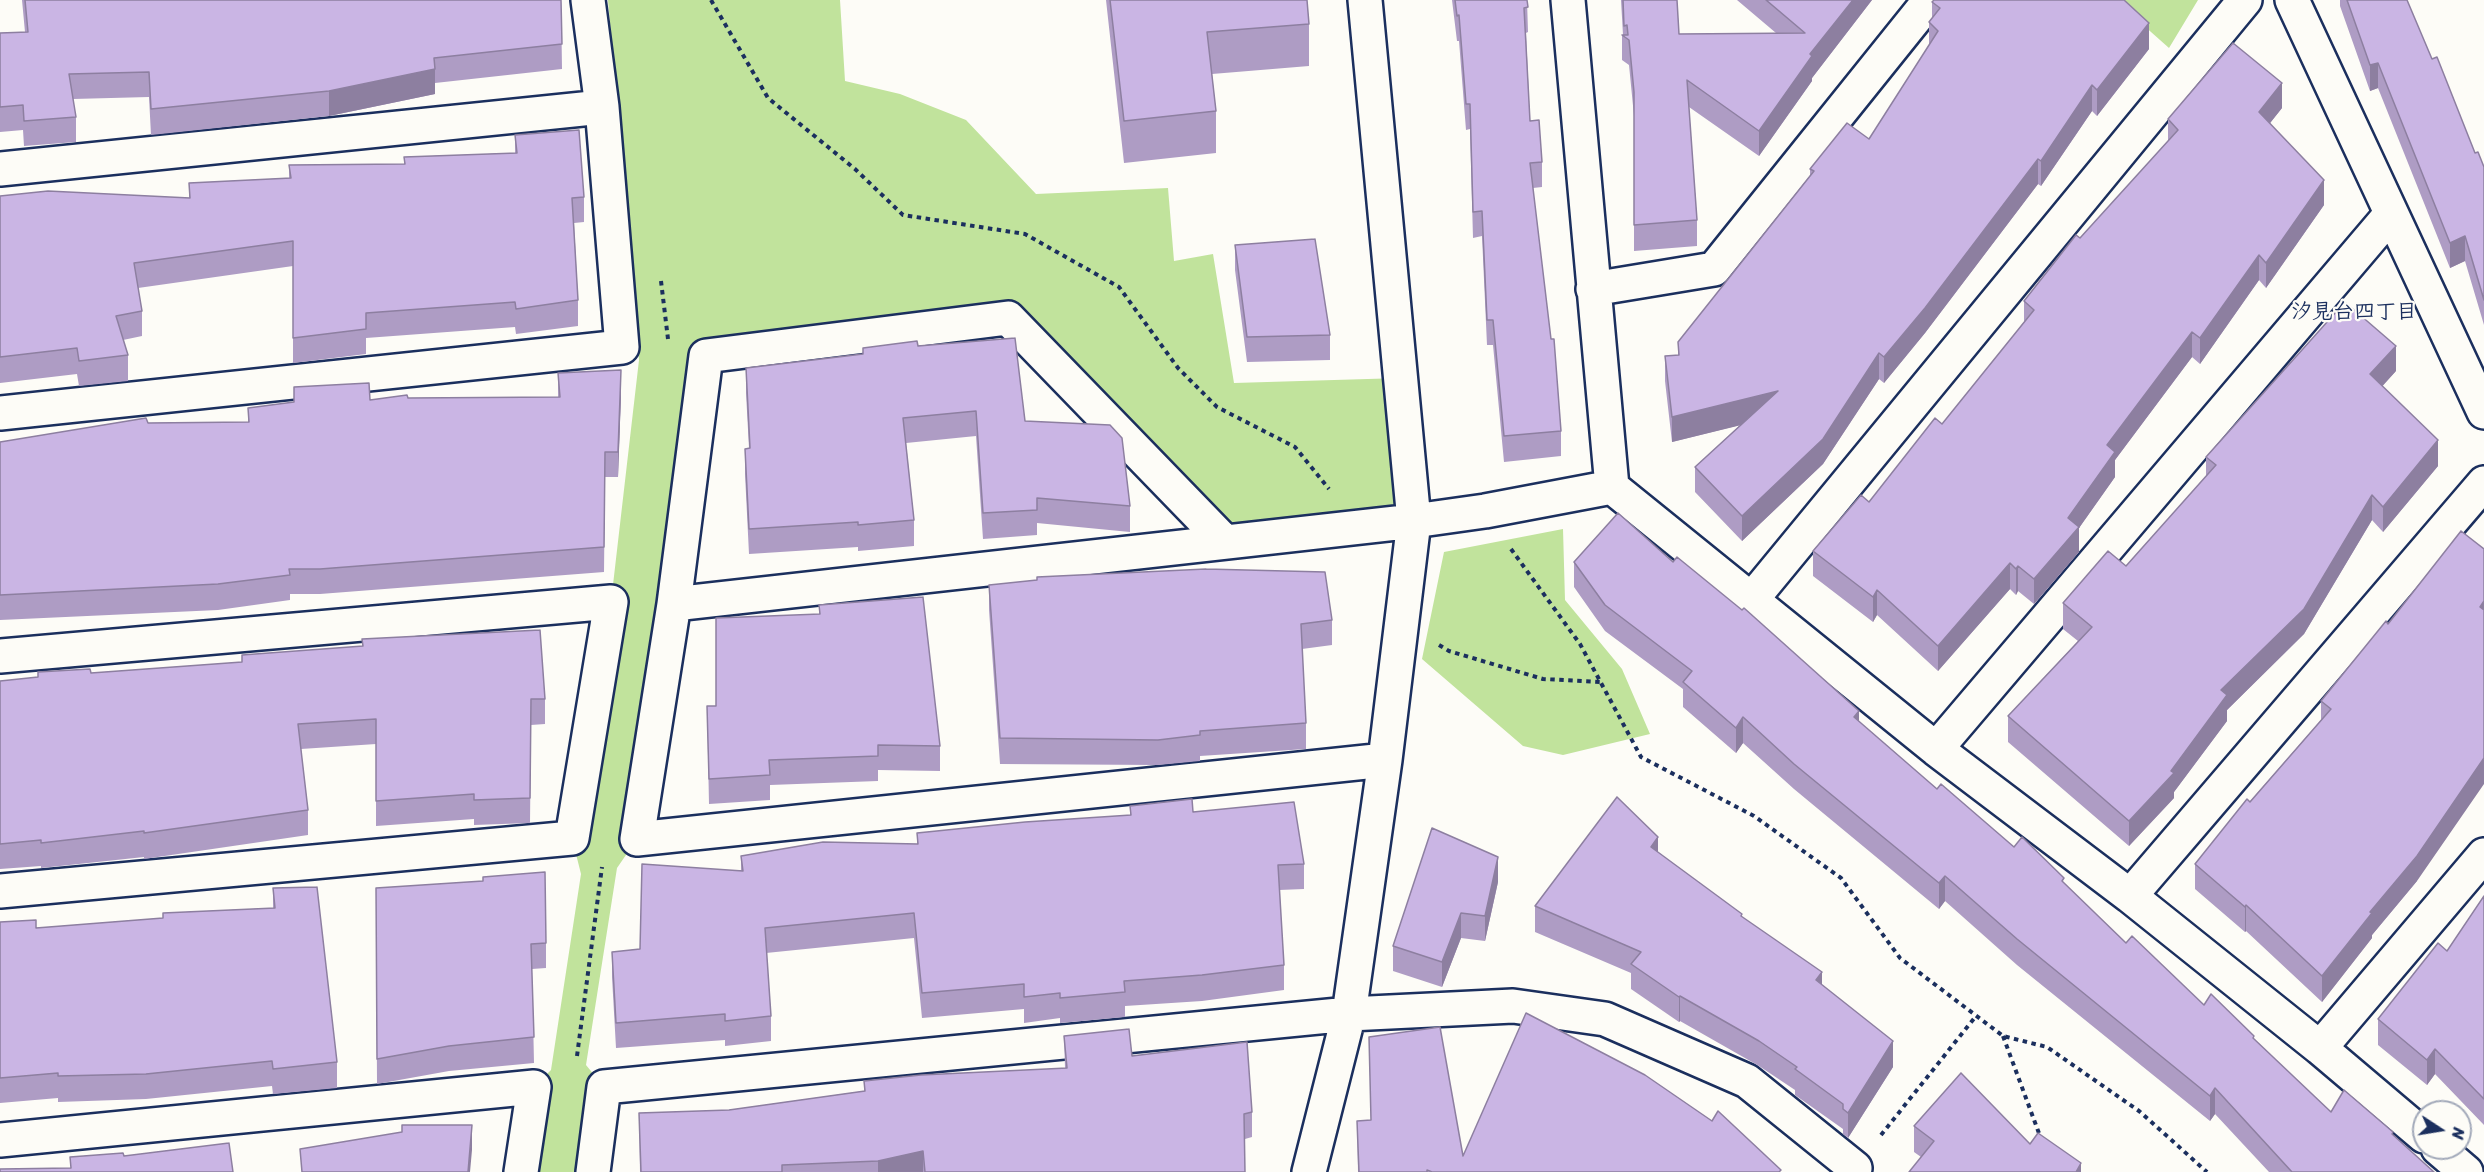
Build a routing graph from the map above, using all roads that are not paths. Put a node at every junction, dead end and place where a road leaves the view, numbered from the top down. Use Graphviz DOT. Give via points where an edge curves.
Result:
graph roads {
  1 [pos="588,0"];
  2 [pos="1365,0"];
  3 [pos="1568,0"];
  4 [pos="1930,0"];
  5 [pos="2245,0"];
  6 [pos="2292,0"];
  7 [pos="602,107"];
  8 [pos="0,169"];
  9 [pos="2391,213"];
  10 [pos="1593,289"];
  11 [pos="2484,412"];
  12 [pos="0,413"];
  13 [pos="2484,483"];
  14 [pos="1612,487"];
  15 [pos="1414,521"];
  16 [pos="1225,542"];
  17 [pos="1752,599"];
  18 [pos="674,604"];
  19 [pos="0,656"];
  20 [pos="1936,749"];
  21 [pos="1385,760"];
  22 [pos="2484,855"];
  23 [pos="0,891"];
  24 [pos="2130,896"];
  25 [pos="1349,1014"];
  26 [pos="2320,1048"];
  27 [pos="2412,1126"];
  28 [pos="0,1140"];
  29 [pos="2452,1160"];
  30 [pos="1853,1170"];
  31 [pos="521,1172"];
  32 [pos="593,1172"];
  33 [pos="1309,1172"];
  34 [pos="2466,1172"];
  1 -- 7 [label="street"];
  2 -- 15 [label="street"];
  3 -- 10 [label="street"];
  4 -- 10 [label="street" via="1714,269"];
  5 -- 17 [label="street"];
  6 -- 9 [label="street"];
  7 -- 8 [label="street"];
  7 -- 12 [label="street" via="622,347"];
  9 -- 11 [label="street"];
  9 -- 20 [label="street"];
  10 -- 14 [label="street"];
  13 -- 24 [label="street"];
  14 -- 15 [label="street"];
  14 -- 17 [label="street"];
  15 -- 16 [label="street"];
  15 -- 21 [label="street"];
  16 -- 18 [label="street"];
  16 -- 18 [label="street" via="1008,318 706,356"];
  17 -- 20 [label="street"];
  18 -- 21 [label="street" via="637,839"];
  19 -- 23 [label="street" via="611,602 572,838"];
  20 -- 24 [label="street"];
  21 -- 25 [label="street"];
  22 -- 26 [label="street"];
  24 -- 26 [label="street"];
  25 -- 30 [label="street" via="1513,1006 1605,1019 1747,1081"];
  25 -- 32 [label="street" via="604,1087"];
  25 -- 33 [label="street"];
  26 -- 27 [label="street"];
  28 -- 31 [label="street" via="534,1087"];
  29 -- 34 [label="street"];
}
